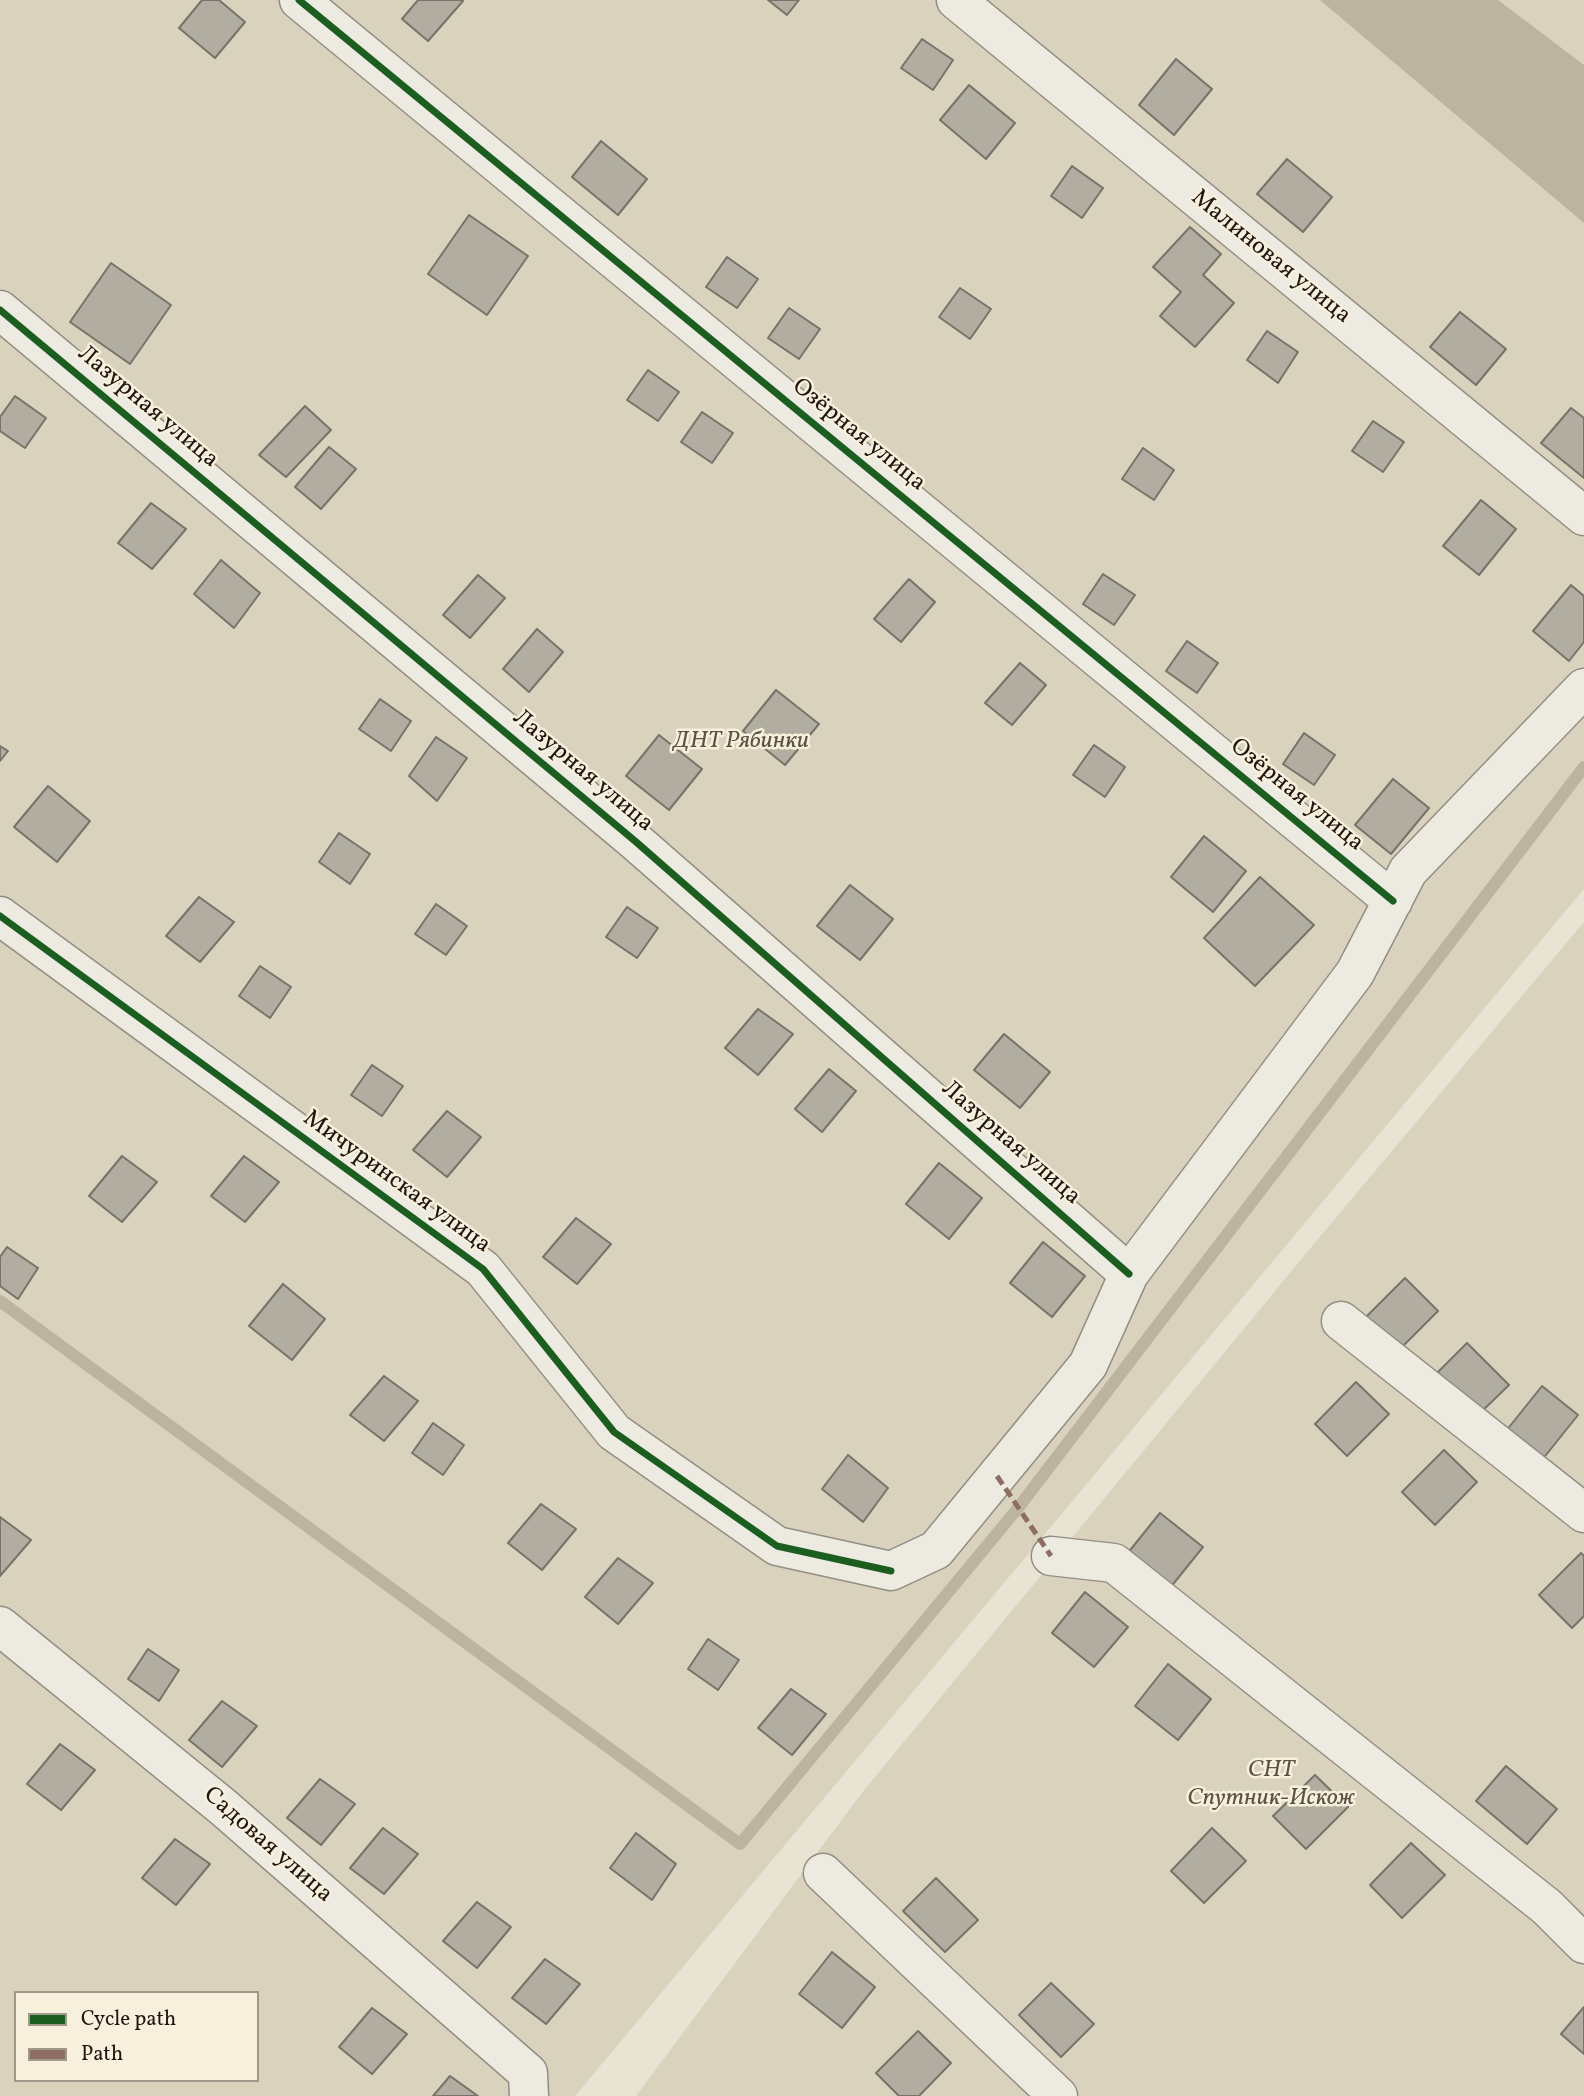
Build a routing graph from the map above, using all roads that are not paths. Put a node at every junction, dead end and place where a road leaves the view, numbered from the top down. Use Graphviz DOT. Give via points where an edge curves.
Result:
graph roads {
  1 [pos="299,0"];
  2 [pos="956,0"];
  3 [pos="0,310"];
  4 [pos="1584,516"];
  5 [pos="1584,688"];
  6 [pos="1393,901"];
  7 [pos="0,916"];
  8 [pos="1129,1274"];
  9 [pos="1341,1321"];
  10 [pos="1584,1513"];
  11 [pos="1051,1556"];
  12 [pos="0,1626"];
  13 [pos="823,1873"];
  14 [pos="1584,1944"];
  15 [pos="528,2085"];
  16 [pos="1058,2096"];
  1 -- 6 [label="street, Озёрная улица"];
  2 -- 4 [label="street, Малиновая улица"];
  3 -- 8 [label="street, Лазурная улица" via="635,841"];
  5 -- 6 [label="street" via="1408,872"];
  6 -- 8 [label="street" via="1355,973"];
  7 -- 8 [label="street, Мичуринская улица" via="483,1269 614,1432 777,1546 891,1571 936,1550 1088,1365"];
  9 -- 10 [label="street"];
  11 -- 14 [label="street" via="1114,1563 1548,1907"];
  12 -- 15 [label="street, Садовая улица" via="223,1807"];
  13 -- 16 [label="street"];
}
